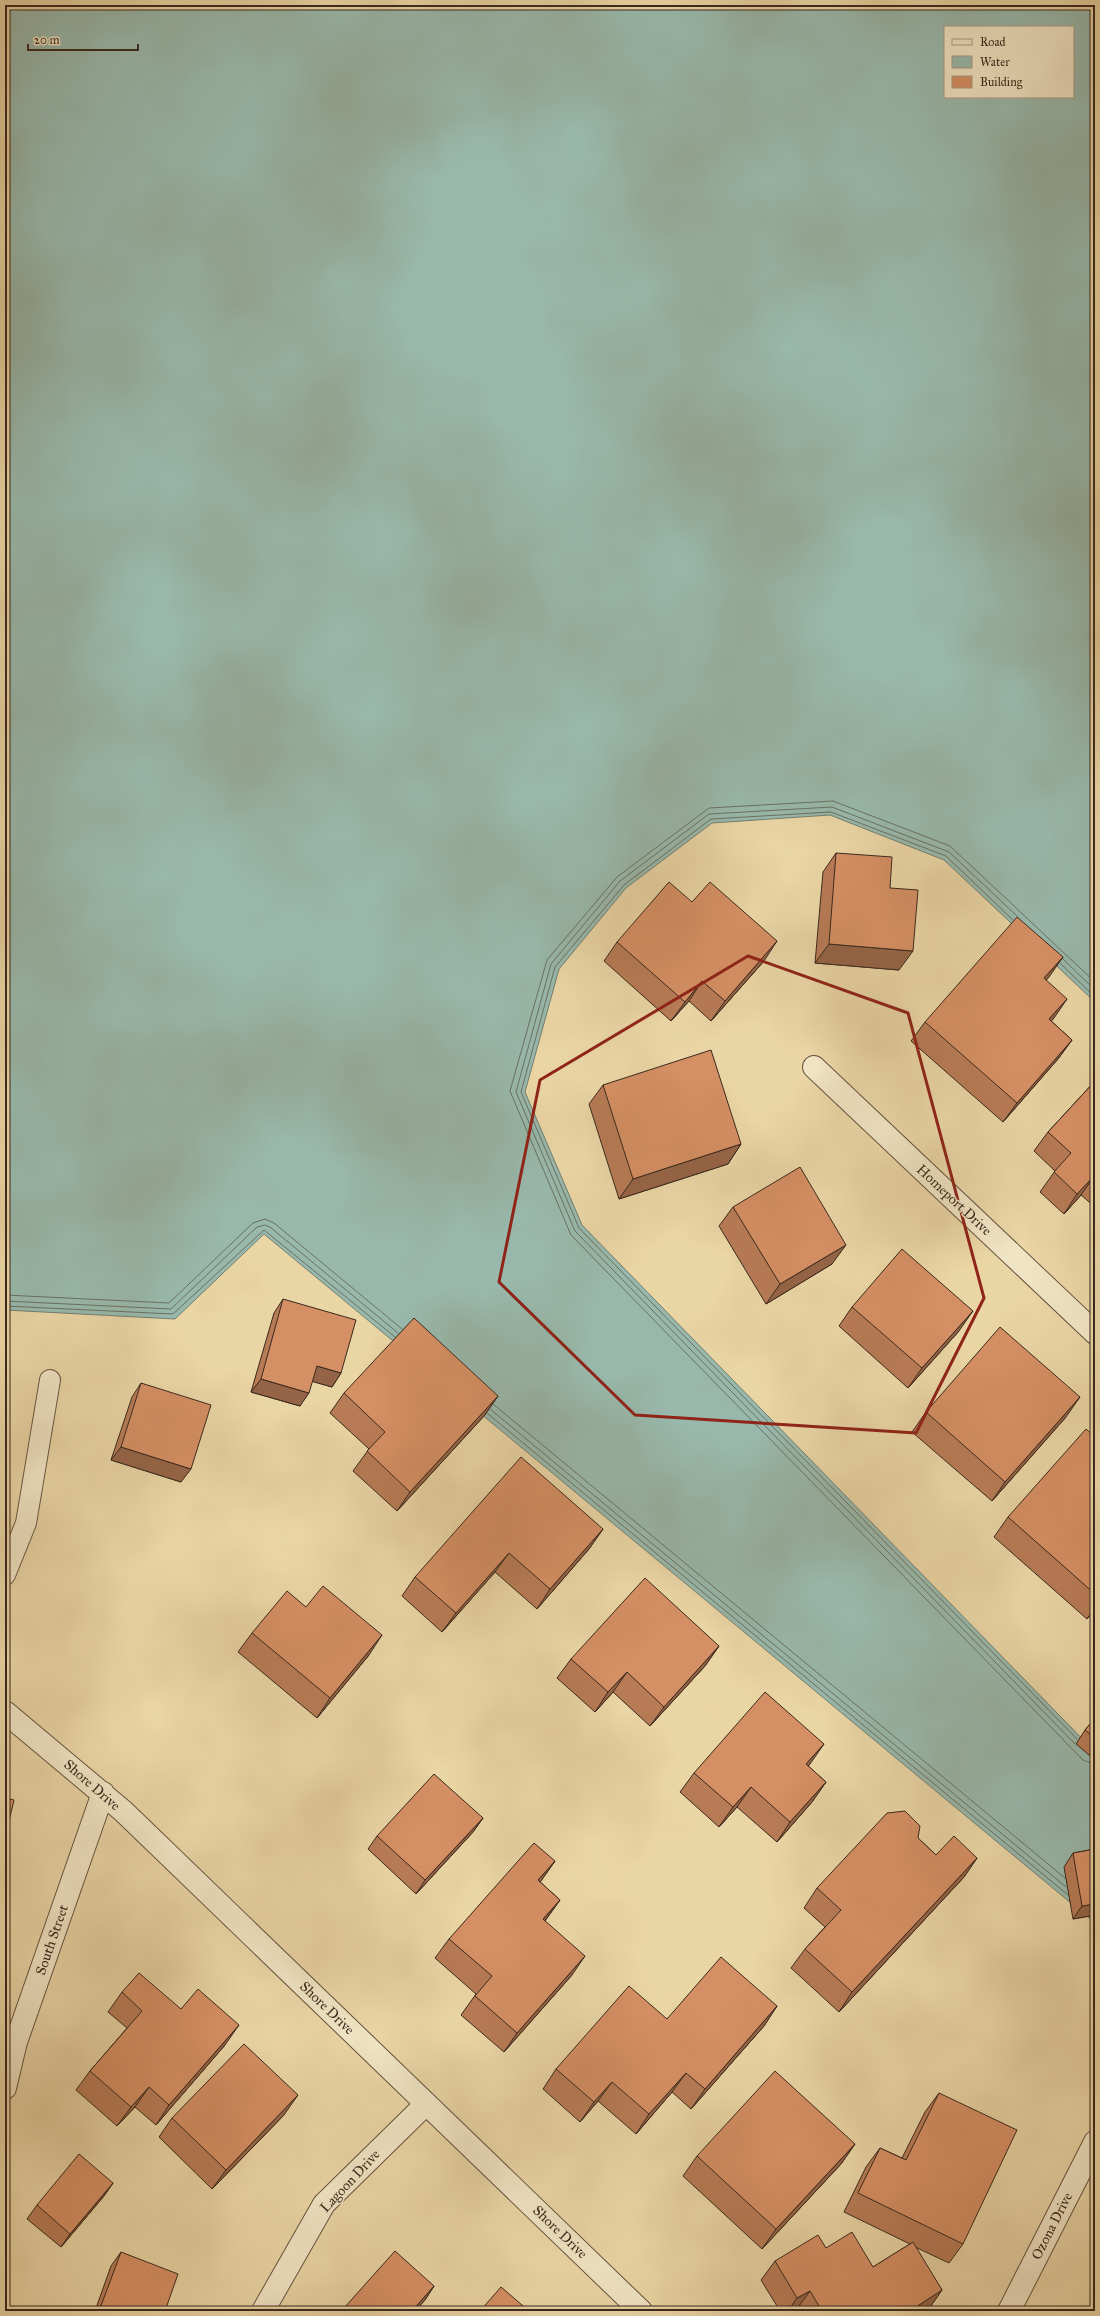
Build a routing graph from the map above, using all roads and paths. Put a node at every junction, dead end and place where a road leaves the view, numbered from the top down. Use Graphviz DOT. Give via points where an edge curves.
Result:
graph roads {
  1 [pos="814,1067"];
  2 [pos="1095,1333"];
  3 [pos="50,1380"];
  4 [pos="5,1574"];
  5 [pos="5,1712"];
  6 [pos="103,1793"];
  7 [pos="5,2088"];
  8 [pos="426,2104"];
  9 [pos="1095,2142"];
  10 [pos="263,2311"];
  11 [pos="641,2311"];
  12 [pos="1009,2311"];
  1 -- 2 [label="street, Homeport Drive"];
  3 -- 4 [label="lane" via="26,1523"];
  5 -- 6 [label="street, Shore Drive"];
  6 -- 7 [label="street, South Street" via="16,2042"];
  6 -- 8 [label="street, Shore Drive"];
  8 -- 10 [label="street, Lagoon Drive" via="324,2204"];
  8 -- 11 [label="street, Shore Drive"];
  9 -- 12 [label="street, Ozona Drive"];
}
